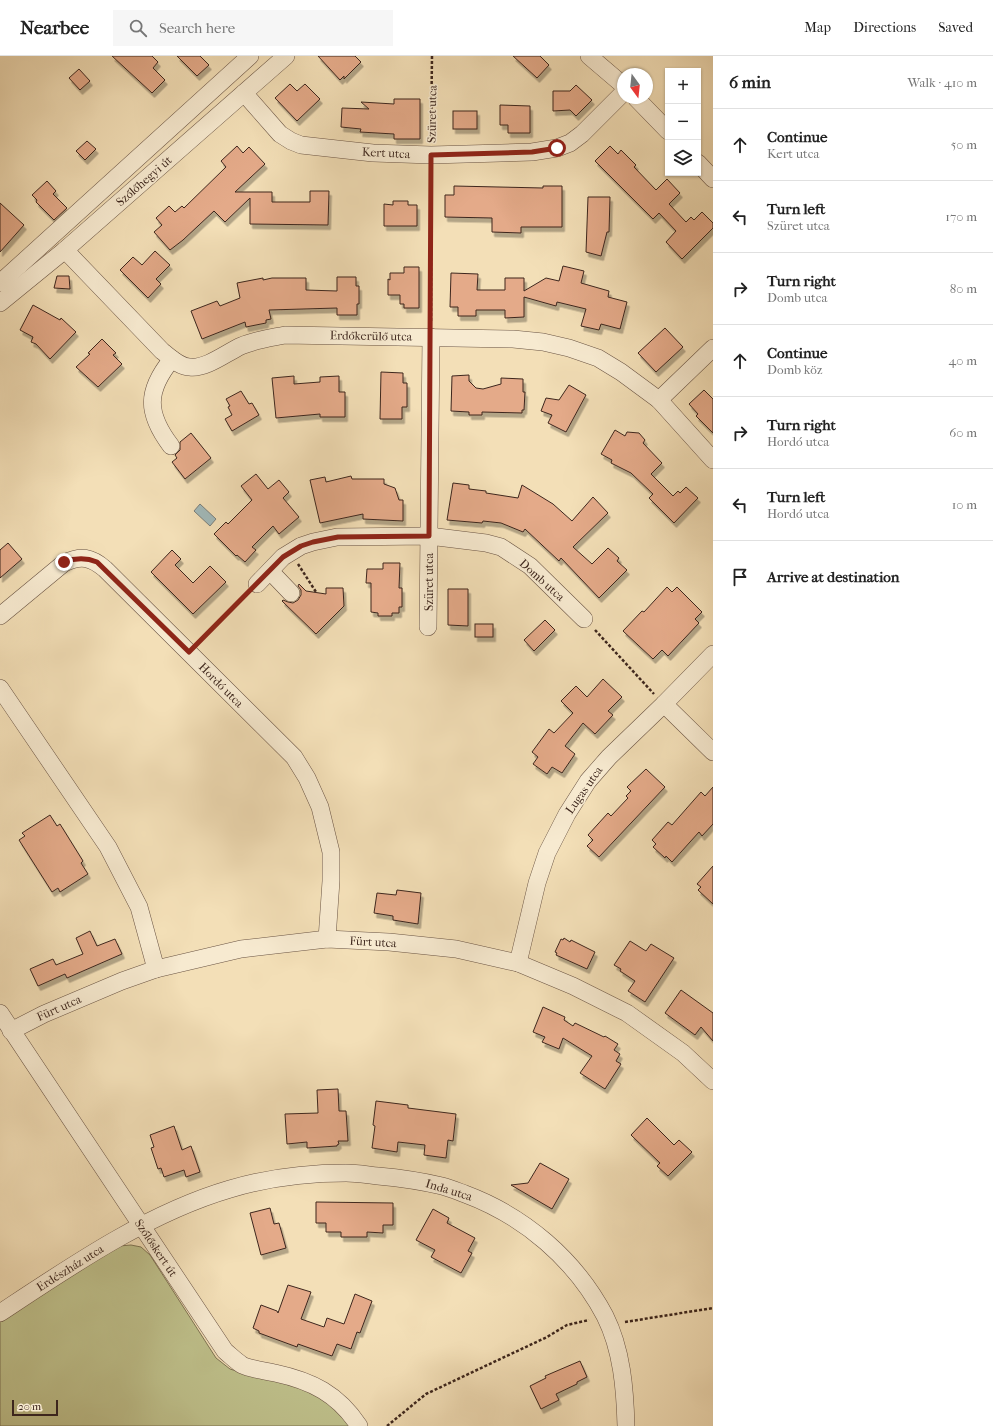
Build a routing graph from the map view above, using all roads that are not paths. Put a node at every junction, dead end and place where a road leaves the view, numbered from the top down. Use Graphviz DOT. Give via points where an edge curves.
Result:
graph roads {
  1 [pos="250,56"];
  2 [pos="286,56"];
  3 [pos="589,56"];
  4 [pos="617,80"];
  5 [pos="244,93"];
  6 [pos="617,99"];
  7 [pos="642,104"];
  8 [pos="665,128"];
  9 [pos="701,166"];
  10 [pos="713,179"];
  11 [pos="65,250"];
  12 [pos="0,283"];
  13 [pos="0,304"];
  14 [pos="431,337"];
  15 [pos="713,348"];
  16 [pos="172,359"];
  17 [pos="659,400"];
  18 [pos="171,446"];
  19 [pos="713,460"];
  20 [pos="429,536"];
  21 [pos="270,571"];
  22 [pos="257,584"];
  23 [pos="291,592"];
  24 [pos="0,616"];
  25 [pos="584,618"];
  26 [pos="428,627"];
  27 [pos="713,654"];
  28 [pos="0,688"];
  29 [pos="664,704"];
  30 [pos="713,752"];
  31 [pos="327,939"];
  32 [pos="518,963"];
  33 [pos="156,969"];
  34 [pos="0,1013"];
  35 [pos="11,1031"];
  36 [pos="713,1081"];
  37 [pos="141,1226"];
  38 [pos="0,1313"];
  39 [pos="359,1426"];
  40 [pos="626,1426"];
  1 -- 12 [label="street, Szőlőhegyi út"];
  2 -- 5 [label="street, Szőlőhegyi út"];
  3 -- 4 [label="street"];
  5 -- 6 [label="street, Kert utca" via="280,134 301,145 373,153 431,155 532,152 557,148 582,134"];
  5 -- 11 [label="street, Szőlőhegyi út"];
  7 -- 8 [label="street"];
  9 -- 10 [label="street"];
  11 -- 13 [label="street, Szőlőhegyi út"];
  11 -- 16 [label="street, Erdőkerülő utca"];
  14 -- 16 [label="street, Erdőkerülő utca" via="285,335 254,341 195,368 183,366"];
  14 -- 17 [label="street, Erdőkerülő utca" via="513,339 569,348 598,358 622,372"];
  14 -- 20 [label="street, Szüret utca"];
  15 -- 17 [label="street"];
  16 -- 18 [label="street" via="159,375 152,406 156,422"];
  17 -- 19 [label="street, Erdőkerülő utca"];
  20 -- 21 [label="street, Domb utca" via="338,537 313,542 290,552"];
  20 -- 25 [label="street, Domb utca" via="501,547 530,566"];
  20 -- 26 [label="street, Szüret utca"];
  21 -- 22 [label="street, Domb utca"];
  21 -- 23 [label="street"];
  24 -- 31 [label="street, Hordó utca" via="64,562 76,558 90,559 105,569 294,757 307,778 320,807 331,852 332,882"];
  27 -- 29 [label="street, Lugas utca"];
  28 -- 33 [label="street" via="108,847 139,907"];
  29 -- 30 [label="street"];
  29 -- 32 [label="street, Lugas utca" via="609,757 588,781 567,814 547,853 539,877"];
  31 -- 32 [label="street, Fürt utca" via="456,949"];
  31 -- 33 [label="street, Fürt utca" via="241,949"];
  32 -- 36 [label="street, Fürt utca" via="627,1012 683,1053"];
  33 -- 35 [label="street, Fürt utca" via="44,1014"];
  34 -- 35 [label="street, Szőlőskert út"];
  35 -- 37 [label="street, Szőlőskert út"];
  37 -- 38 [label="street, Erdészház utca" via="56,1275"];
  37 -- 39 [label="street, Szőlőskert út" via="225,1351 243,1365 293,1377 315,1386 332,1396 350,1412"];
  37 -- 40 [label="street, Inda utca" via="192,1202 230,1189 262,1181 295,1177 347,1173 414,1180 444,1186 479,1200 509,1214 538,1234 588,1288 606,1320 617,1349 622,1371"];
}
